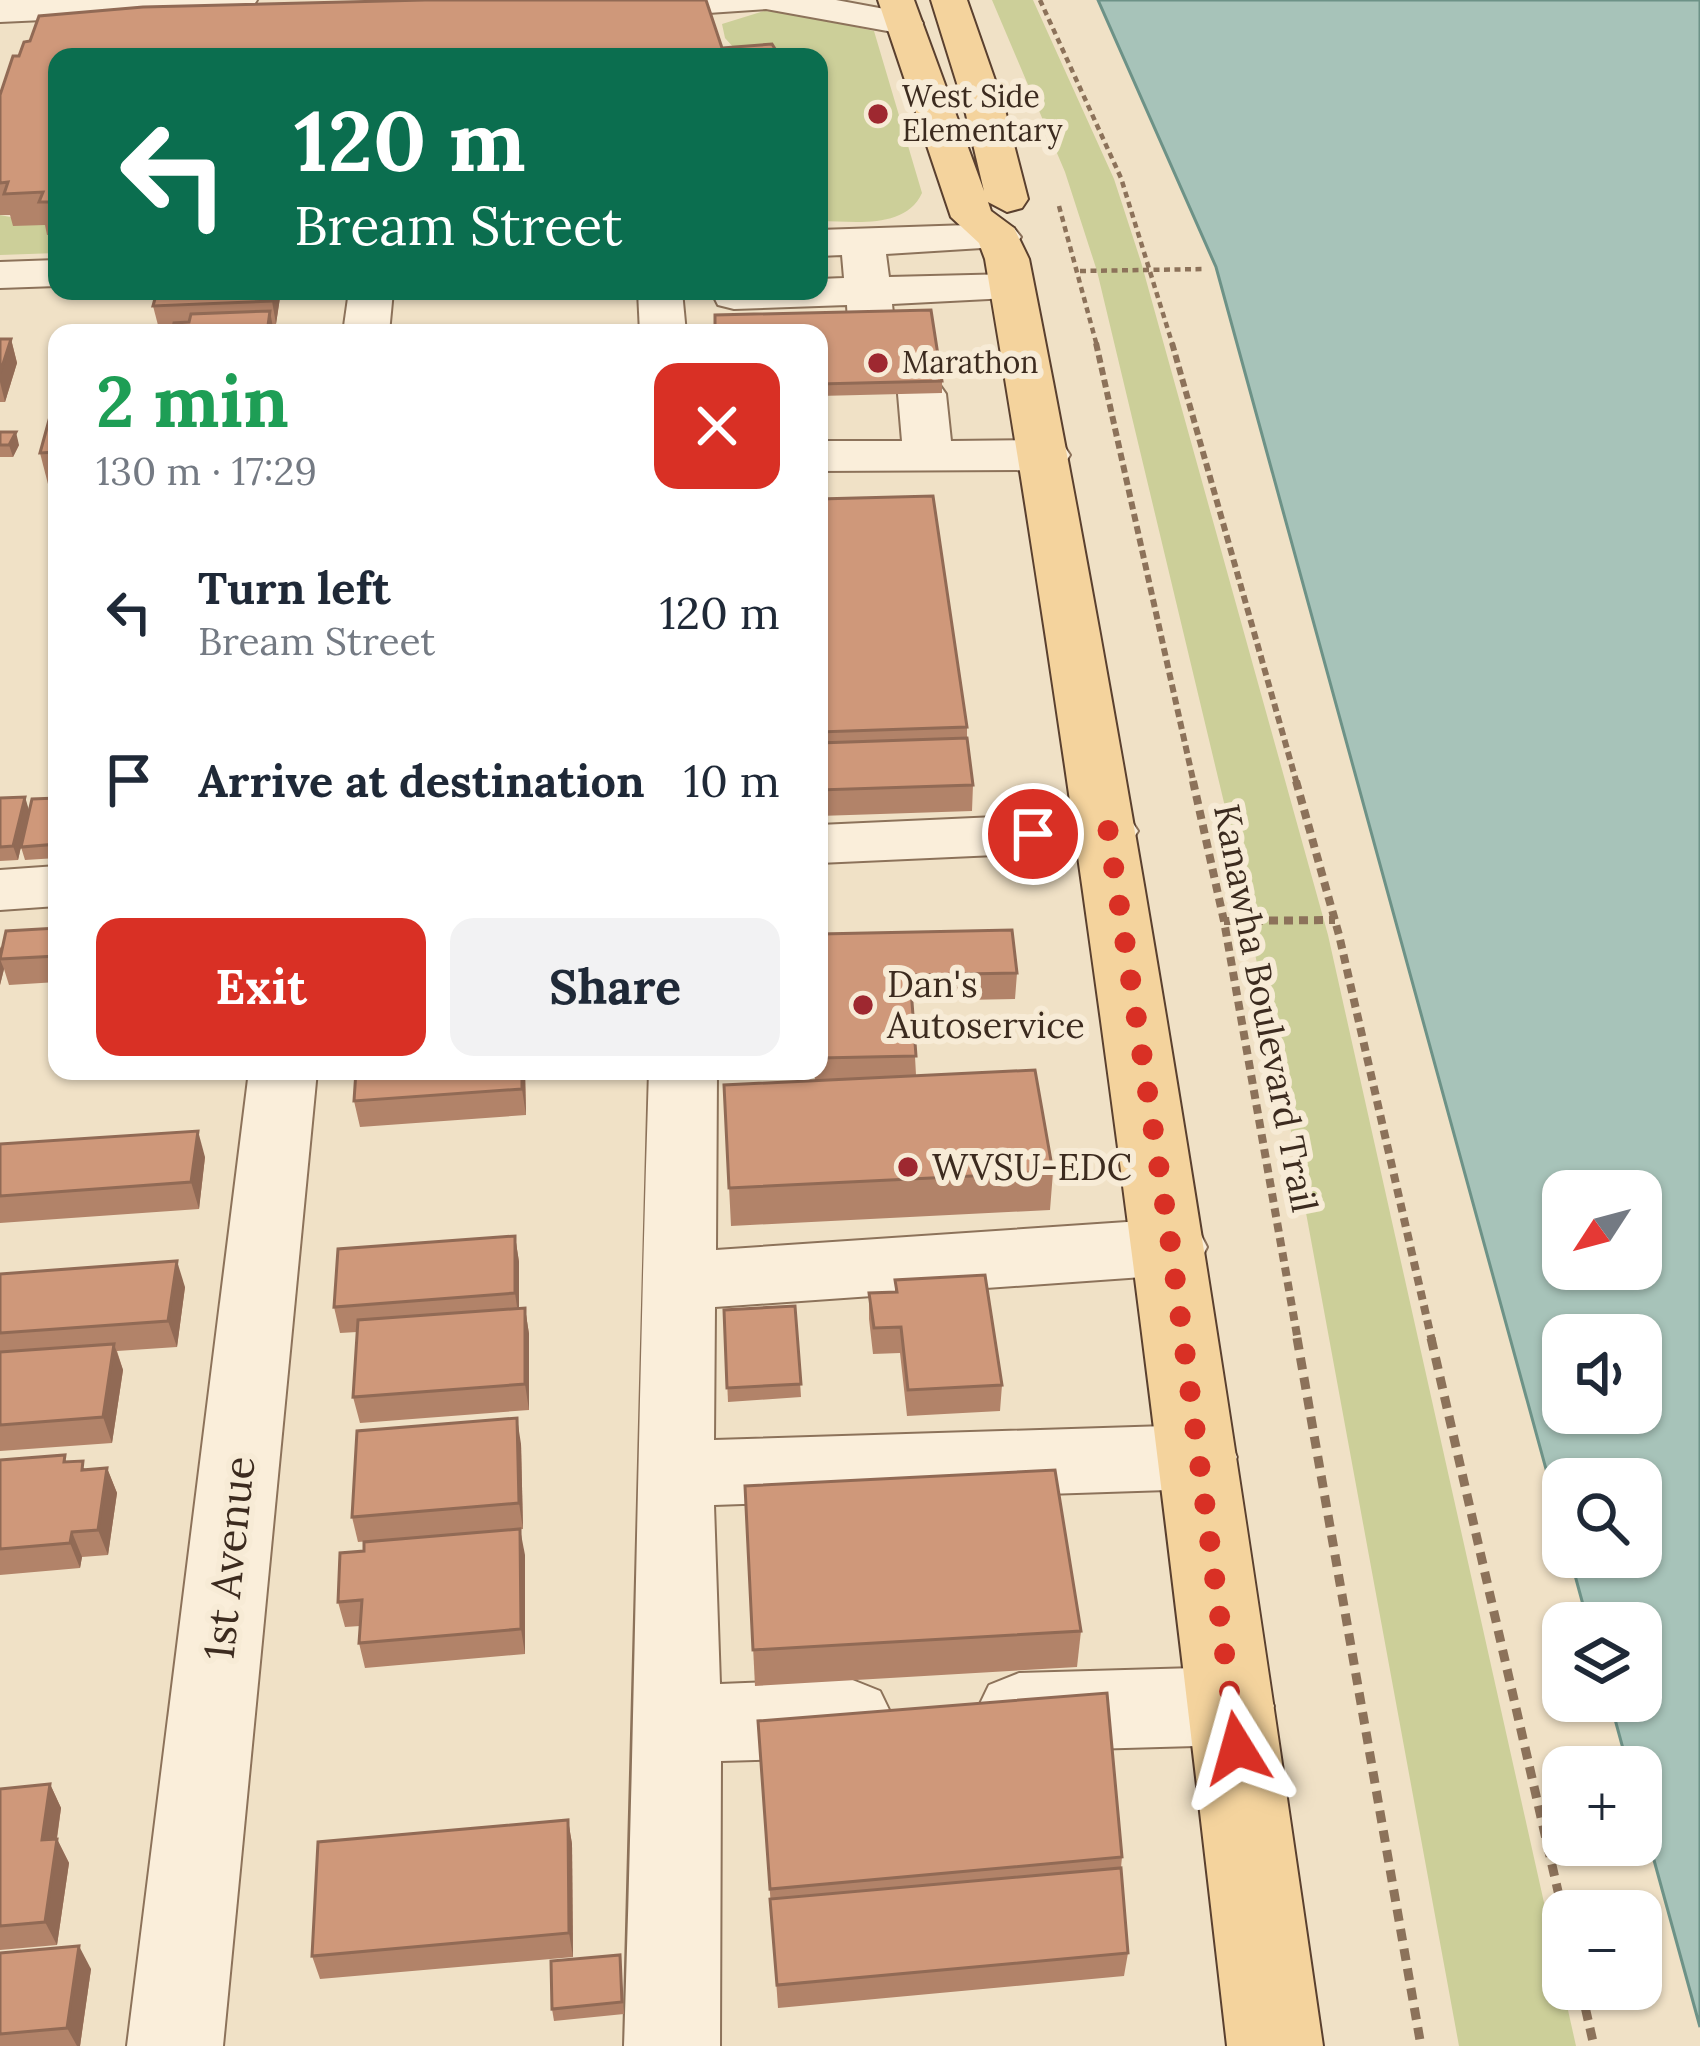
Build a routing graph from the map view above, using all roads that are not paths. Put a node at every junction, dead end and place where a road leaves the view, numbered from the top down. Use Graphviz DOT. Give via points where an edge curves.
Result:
graph roads {
  1 [pos="238,0"];
  2 [pos="759,0"];
  3 [pos="772,0"];
  4 [pos="949,0"];
  5 [pos="127,2"];
  6 [pos="22,7"];
  7 [pos="582,10"];
  8 [pos="900,12"];
  9 [pos="840,242"];
  10 [pos="1005,262"];
  11 [pos="48,273"];
  12 [pos="0,275"];
  13 [pos="751,301"];
  14 [pos="890,307"];
  15 [pos="702,324"];
  16 [pos="900,394"];
  17 [pos="1045,455"];
  18 [pos="828,456"];
  19 [pos="904,456"];
  20 [pos="1108,830"];
  21 [pos="828,844"];
  22 [pos="48,887"];
  23 [pos="0,890"];
  24 [pos="283,1080"];
  25 [pos="683,1080"];
  26 [pos="1171,1247"];
  27 [pos="679,1281"];
  28 [pos="1198,1457"];
  29 [pos="675,1474"];
  30 [pos="1231,1706"];
  31 [pos="678,1724"];
  32 [pos="175,2046"];
  33 [pos="672,2046"];
  34 [pos="1276,2046"];
  1 -- 5 [label="street"];
  2 -- 7 [label="street"];
  3 -- 8 [label="street"];
  4 -- 10 [label="main road" via="1008,206"];
  5 -- 6 [label="street"];
  8 -- 10 [label="main road" via="972,218"];
  9 -- 10 [label="street"];
  9 -- 14 [label="street"];
  10 -- 14 [label="street"];
  10 -- 17 [label="main road"];
  11 -- 12 [label="street"];
  13 -- 14 [label="street"];
  13 -- 15 [label="street" via="703,306"];
  16 -- 19 [label="street"];
  17 -- 19 [label="street"];
  17 -- 20 [label="main road"];
  18 -- 19 [label="street"];
  20 -- 21 [label="street"];
  20 -- 26 [label="main road"];
  22 -- 23 [label="street"];
  24 -- 32 [label="street, 1st Avenue"];
  25 -- 27 [label="street"];
  26 -- 27 [label="street"];
  26 -- 28 [label="main road"];
  27 -- 29 [label="street"];
  28 -- 29 [label="street"];
  28 -- 30 [label="main road"];
  29 -- 31 [label="street"];
  30 -- 31 [label="street"];
  30 -- 34 [label="main road"];
  31 -- 33 [label="street"];
}
